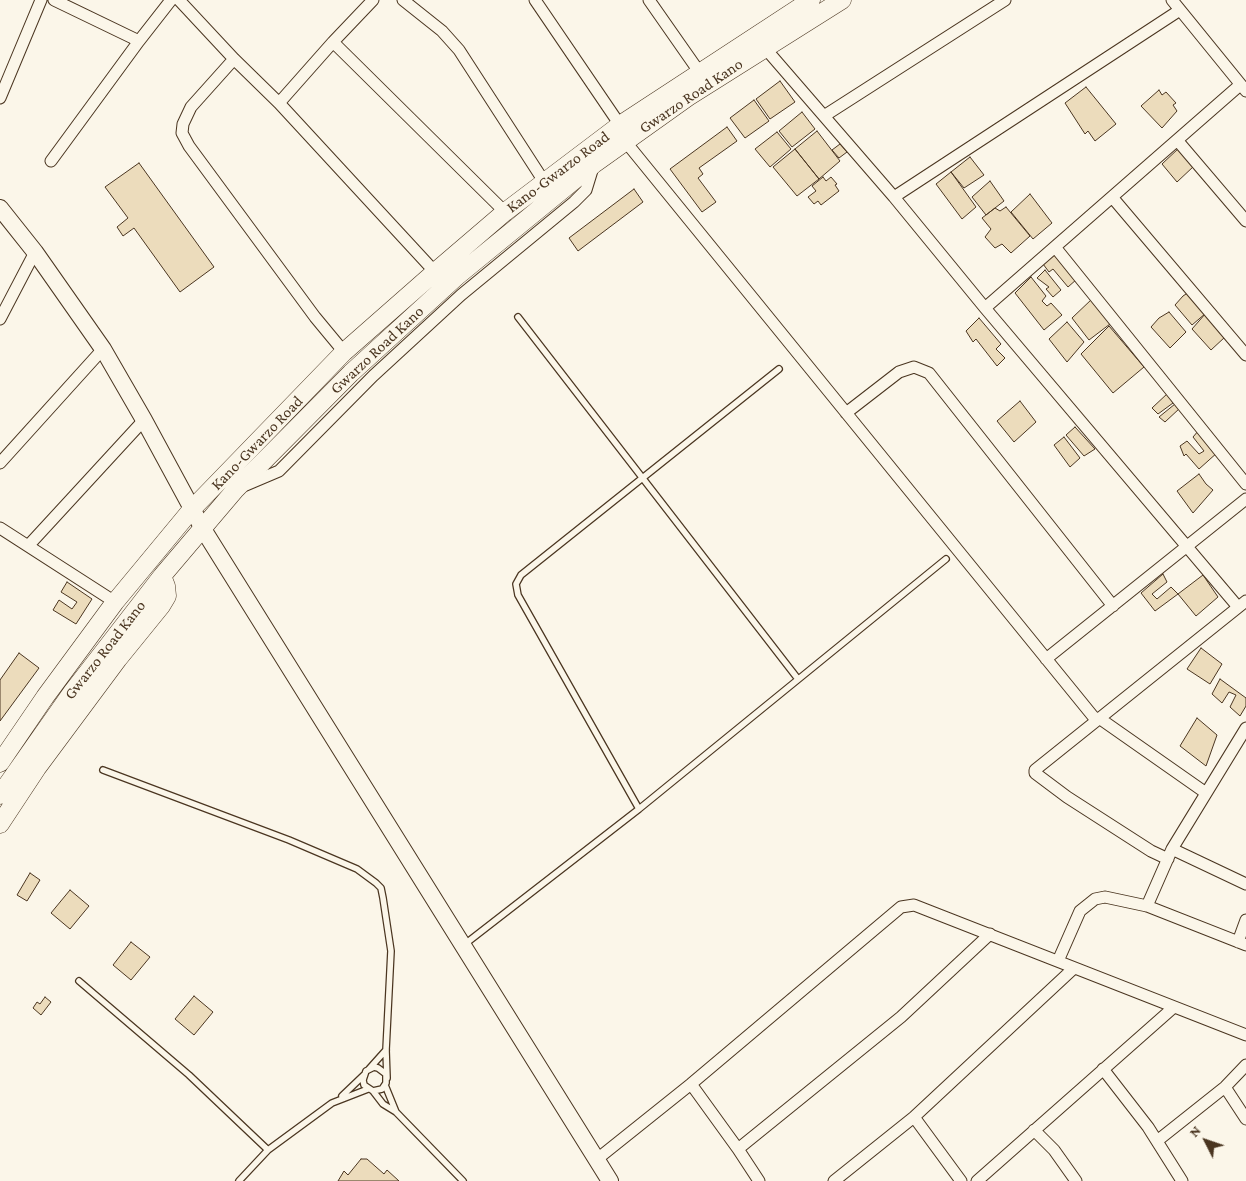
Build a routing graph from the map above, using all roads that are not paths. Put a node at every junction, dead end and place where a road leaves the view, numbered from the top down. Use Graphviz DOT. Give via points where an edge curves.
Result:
graph roads {
  1 [pos="41,0"];
  2 [pos="54,0"];
  3 [pos="171,0"];
  4 [pos="179,0"];
  5 [pos="374,0"];
  6 [pos="403,0"];
  7 [pos="535,0"];
  8 [pos="649,0"];
  9 [pos="811,0"];
  10 [pos="842,0"];
  11 [pos="1005,0"];
  12 [pos="1172,0"];
  13 [pos="1180,10"];
  14 [pos="139,41"];
  15 [pos="333,42"];
  16 [pos="765,48"];
  17 [pos="234,59"];
  18 [pos="700,73"];
  19 [pos="1243,88"];
  20 [pos="0,98"];
  21 [pos="278,102"];
  22 [pos="824,116"];
  23 [pos="622,133"];
  24 [pos="1177,140"];
  25 [pos="51,161"];
  26 [pos="545,183"];
  27 [pos="894,197"];
  28 [pos="1112,197"];
  29 [pos="0,208"];
  30 [pos="505,212"];
  31 [pos="1246,221"];
  32 [pos="1055,247"];
  33 [pos="35,252"];
  34 [pos="434,272"];
  35 [pos="984,308"];
  36 [pos="518,317"];
  37 [pos="0,319"];
  38 [pos="103,349"];
  39 [pos="344,352"];
  40 [pos="1246,355"];
  41 [pos="779,369"];
  42 [pos="846,413"];
  43 [pos="144,420"];
  44 [pos="0,463"];
  45 [pos="642,478"];
  46 [pos="1246,484"];
  47 [pos="1246,499"];
  48 [pos="192,510"];
  49 [pos="203,529"];
  50 [pos="1,531"];
  51 [pos="28,546"];
  52 [pos="1188,547"];
  53 [pos="946,559"];
  54 [pos="162,576"];
  55 [pos="115,602"];
  56 [pos="1242,604"];
  57 [pos="1113,606"];
  58 [pos="1046,659"];
  59 [pos="798,678"];
  60 [pos="1098,719"];
  61 [pos="1246,728"];
  62 [pos="0,763"];
  63 [pos="18,768"];
  64 [pos="37,768"];
  65 [pos="103,770"];
  66 [pos="1206,793"];
  67 [pos="0,794"];
  68 [pos="639,809"];
  69 [pos="0,824"];
  70 [pos="1170,854"];
  71 [pos="1246,884"];
  72 [pos="1148,906"];
  73 [pos="1246,920"];
  74 [pos="990,934"];
  75 [pos="1242,944"];
  76 [pos="463,946"];
  77 [pos="1058,961"];
  78 [pos="1074,968"];
  79 [pos="79,982"];
  80 [pos="1174,1007"];
  81 [pos="1246,1035"];
  82 [pos="386,1050"];
  83 [pos="1246,1065"];
  84 [pos="369,1069"];
  85 [pos="1103,1069"];
  86 [pos="364,1075"];
  87 [pos="387,1078"];
  88 [pos="691,1084"];
  89 [pos="386,1085"];
  90 [pos="1225,1087"];
  91 [pos="370,1090"];
  92 [pos="339,1099"];
  93 [pos="396,1112"];
  94 [pos="914,1117"];
  95 [pos="1246,1119"];
  96 [pos="1034,1130"];
  97 [pos="1157,1141"];
  98 [pos="738,1149"];
  99 [pos="268,1150"];
  100 [pos="596,1160"];
  101 [pos="848,1177"];
  102 [pos="239,1181"];
  103 [pos="463,1181"];
  104 [pos="610,1181"];
  105 [pos="759,1181"];
  106 [pos="834,1181"];
  107 [pos="961,1181"];
  108 [pos="977,1181"];
  109 [pos="1076,1181"];
  110 [pos="1182,1181"];
  1 -- 20 [label="street"];
  2 -- 14 [label="street"];
  3 -- 14 [label="street"];
  4 -- 17 [label="street"];
  5 -- 15 [label="street"];
  6 -- 26 [label="street" via="442,31 459,50"];
  7 -- 23 [label="street"];
  8 -- 18 [label="street"];
  9 -- 18 [label="main road, Kano-Gwarzo Road"];
  10 -- 16 [label="main road, Gwarzo Road Kano"];
  11 -- 22 [label="street"];
  12 -- 13 [label="street"];
  13 -- 19 [label="street"];
  13 -- 27 [label="street"];
  14 -- 25 [label="street"];
  15 -- 21 [label="street"];
  15 -- 30 [label="street"];
  16 -- 22 [label="street"];
  16 -- 23 [label="main road, Gwarzo Road Kano" via="688,97"];
  17 -- 21 [label="street"];
  17 -- 39 [label="street" via="191,107 182,133 188,146"];
  18 -- 23 [label="main road, Kano-Gwarzo Road"];
  19 -- 24 [label="street"];
  21 -- 34 [label="street"];
  22 -- 27 [label="street"];
  23 -- 26 [label="main road, Kano-Gwarzo Road"];
  23 -- 42 [label="street"];
  23 -- 49 [label="main road, Gwarzo Road Kano" via="594,164 456,277 318,405 235,490"];
  24 -- 28 [label="street"];
  24 -- 31 [label="street"];
  26 -- 30 [label="main road, Kano-Gwarzo Road"];
  27 -- 35 [label="street"];
  28 -- 32 [label="street"];
  28 -- 40 [label="street"];
  29 -- 33 [label="street"];
  30 -- 34 [label="main road, Kano-Gwarzo Road"];
  32 -- 35 [label="street"];
  32 -- 46 [label="street"];
  33 -- 37 [label="street"];
  33 -- 38 [label="street"];
  34 -- 39 [label="main road, Kano-Gwarzo Road"];
  35 -- 52 [label="street"];
  36 -- 45 [label="lane"];
  38 -- 43 [label="street"];
  38 -- 44 [label="street"];
  39 -- 48 [label="main road, Kano-Gwarzo Road"];
  41 -- 45 [label="lane"];
  42 -- 57 [label="street" via="899,372 914,367 929,373"];
  42 -- 58 [label="street"];
  43 -- 48 [label="street"];
  43 -- 51 [label="street"];
  45 -- 59 [label="lane"];
  45 -- 68 [label="lane" via="520,575 516,584 518,595"];
  47 -- 52 [label="street"];
  48 -- 49 [label="street"];
  48 -- 55 [label="main road, Kano-Gwarzo Road"];
  49 -- 54 [label="main road, Gwarzo Road Kano"];
  49 -- 76 [label="street"];
  50 -- 51 [label="street"];
  51 -- 55 [label="street"];
  52 -- 56 [label="street"];
  52 -- 57 [label="street"];
  53 -- 59 [label="lane"];
  54 -- 63 [label="main road, Gwarzo Road Kano"];
  54 -- 64 [label="main road" via="167,596 161,606"];
  55 -- 62 [label="main road, Kano-Gwarzo Road"];
  56 -- 60 [label="street"];
  57 -- 58 [label="street"];
  58 -- 60 [label="street"];
  59 -- 68 [label="lane"];
  60 -- 66 [label="street"];
  60 -- 70 [label="street" via="1037,767 1035,773 1151,851"];
  61 -- 66 [label="street"];
  63 -- 64 [label="main road"];
  63 -- 67 [label="main road, Gwarzo Road Kano"];
  64 -- 69 [label="main road"];
  65 -- 82 [label="lane" via="289,840 357,869 376,883 383,898 391,951"];
  66 -- 70 [label="street"];
  68 -- 76 [label="lane"];
  70 -- 71 [label="street"];
  70 -- 72 [label="street"];
  72 -- 75 [label="street"];
  72 -- 77 [label="street" via="1095,899 1080,911"];
  73 -- 75 [label="street"];
  74 -- 77 [label="street"];
  74 -- 88 [label="street" via="914,904 901,907"];
  74 -- 98 [label="street" via="901,1017"];
  76 -- 100 [label="street"];
  77 -- 78 [label="street"];
  78 -- 80 [label="street"];
  78 -- 94 [label="street"];
  79 -- 99 [label="lane" via="189,1074"];
  80 -- 81 [label="street"];
  80 -- 85 [label="street"];
  82 -- 84 [label="lane"];
  82 -- 87 [label="lane"];
  83 -- 90 [label="street"];
  84 -- 86 [label="lane"];
  84 -- 87 [label="lane" via="378,1068"];
  85 -- 96 [label="street"];
  85 -- 97 [label="street"];
  86 -- 91 [label="lane" via="364,1085"];
  86 -- 92 [label="lane"];
  87 -- 89 [label="lane"];
  88 -- 98 [label="street"];
  88 -- 100 [label="street"];
  89 -- 91 [label="lane" via="378,1091"];
  89 -- 93 [label="lane"];
  90 -- 95 [label="street"];
  90 -- 97 [label="street"];
  91 -- 92 [label="lane"];
  91 -- 93 [label="lane"];
  92 -- 99 [label="lane"];
  93 -- 103 [label="lane"];
  94 -- 101 [label="street"];
  94 -- 107 [label="street"];
  96 -- 108 [label="street"];
  96 -- 109 [label="street" via="1054,1150"];
  97 -- 110 [label="street"];
  98 -- 105 [label="street"];
  99 -- 102 [label="lane"];
  100 -- 104 [label="street"];
  101 -- 106 [label="street"];
}
